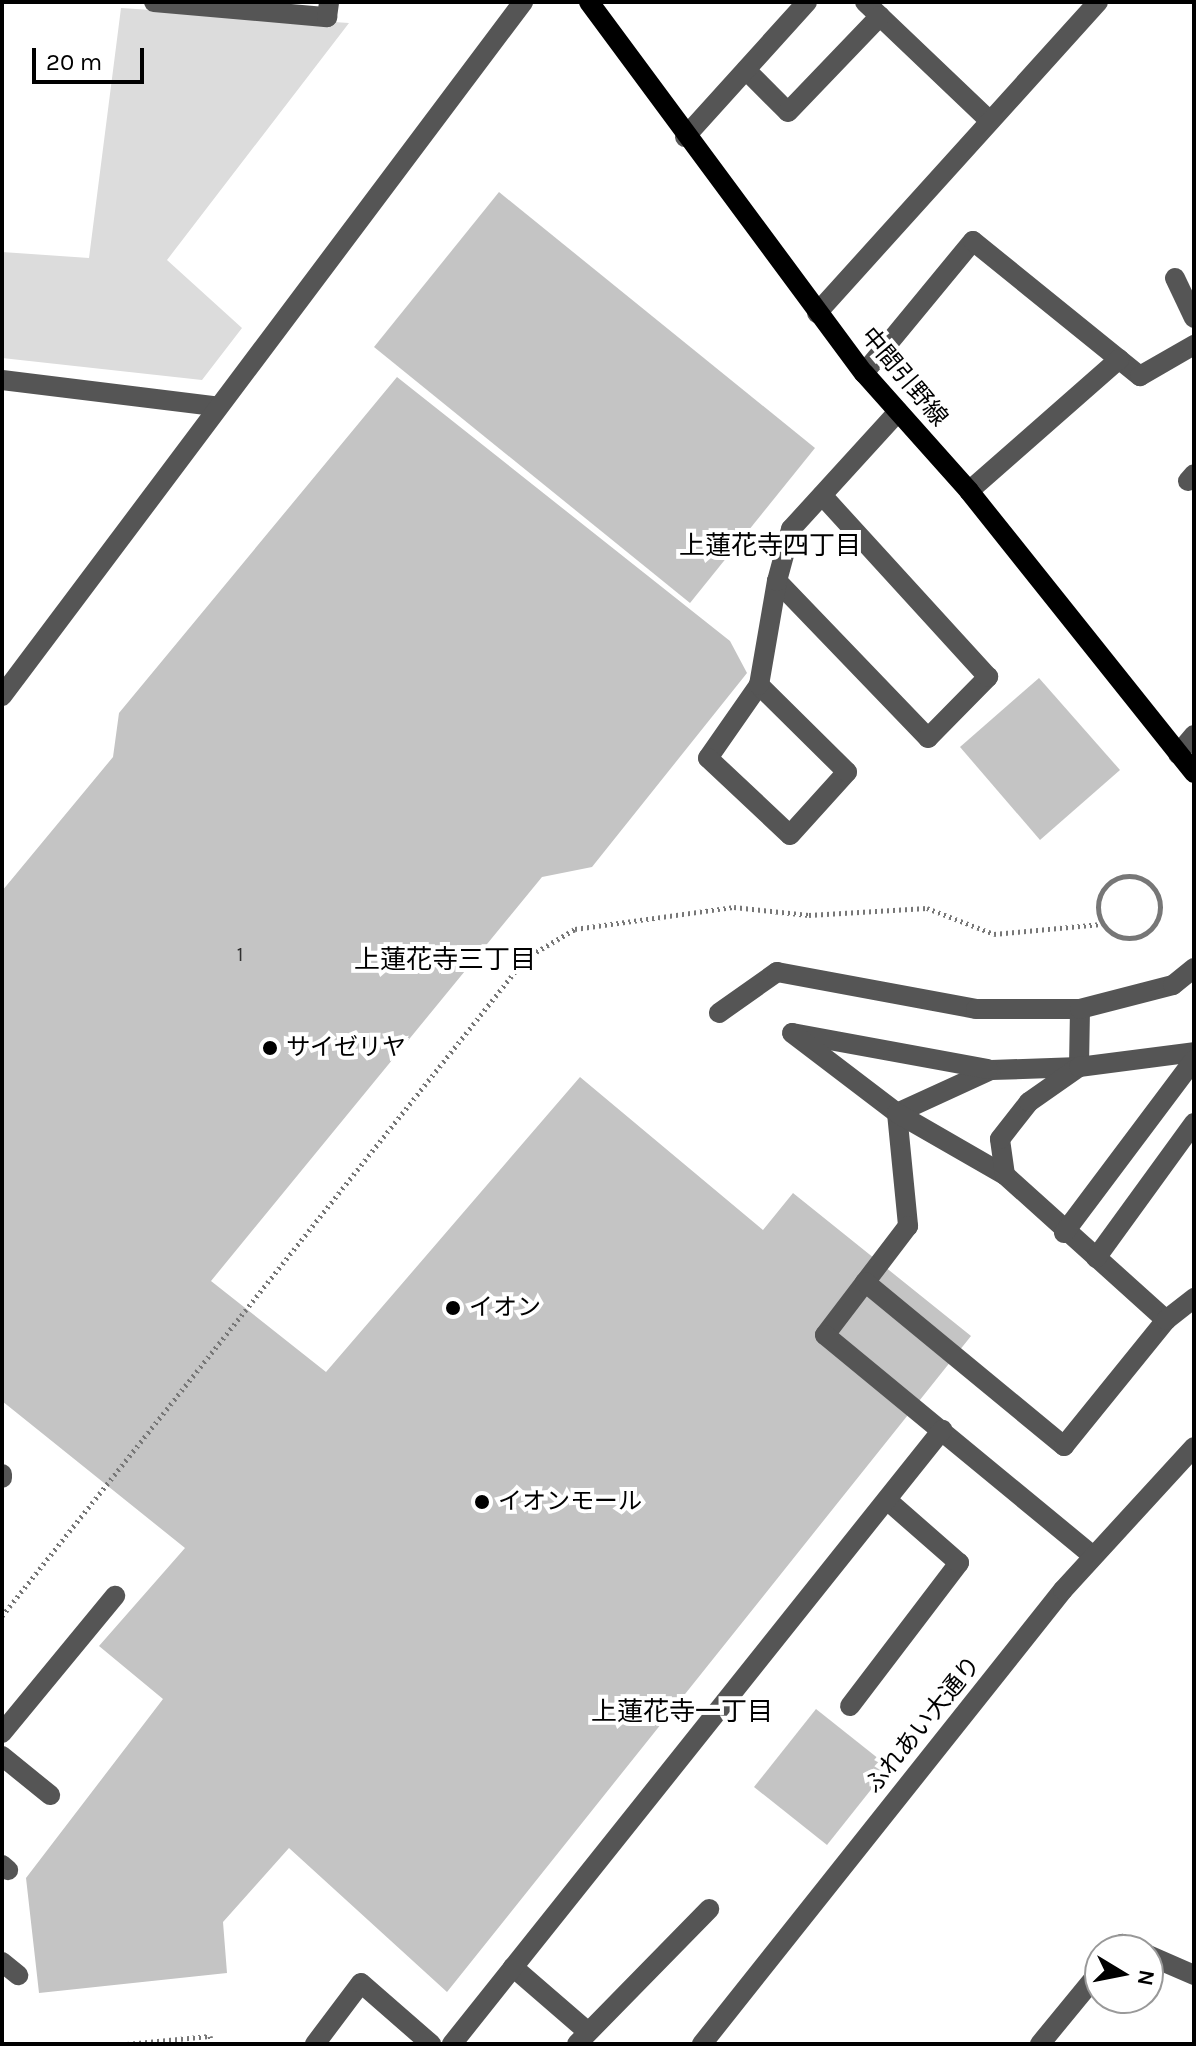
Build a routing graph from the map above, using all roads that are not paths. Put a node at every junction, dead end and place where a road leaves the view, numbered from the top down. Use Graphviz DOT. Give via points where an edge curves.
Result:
graph roads {
  1 [pos="154,2"];
  2 [pos="329,2"];
  3 [pos="523,2"];
  4 [pos="589,2"];
  5 [pos="807,2"];
  6 [pos="1098,2"];
  7 [pos="872,9"];
  8 [pos="746,70"];
  9 [pos="989,120"];
  10 [pos="685,137"];
  11 [pos="1175,278"];
  12 [pos="817,313"];
  13 [pos="1194,318"];
  14 [pos="1194,345"];
  15 [pos="1119,359"];
  16 [pos="864,373"];
  17 [pos="2,380"];
  18 [pos="214,406"];
  19 [pos="898,412"];
  20 [pos="969,491"];
  21 [pos="822,495"];
  22 [pos="777,581"];
  23 [pos="759,685"];
  24 [pos="2,696"];
  25 [pos="1194,735"];
  26 [pos="1178,754"];
  27 [pos="1193,772"];
  28 [pos="1194,968"];
  29 [pos="1080,1009"];
  30 [pos="719,1013"];
  31 [pos="1194,1052"];
  32 [pos="1194,1060"];
  33 [pos="1079,1067"];
  34 [pos="991,1070"];
  35 [pos="897,1113"];
  36 [pos="1194,1123"];
  37 [pos="1005,1175"];
  38 [pos="1064,1233"];
  39 [pos="1096,1258"];
  40 [pos="865,1282"];
  41 [pos="1194,1298"];
  42 [pos="1166,1320"];
  43 [pos="942,1430"];
  44 [pos="1194,1447"];
  45 [pos="887,1500"];
  46 [pos="1093,1556"];
  47 [pos="115,1596"];
  48 [pos="850,1706"];
  49 [pos="2,1733"];
  50 [pos="2,1756"];
  51 [pos="50,1795"];
  52 [pos="709,1909"];
  53 [pos="1164,1962"];
  54 [pos="513,1967"];
  55 [pos="1194,1975"];
  56 [pos="1084,1990"];
  57 [pos="582,2037"];
  58 [pos="315,2044"];
  59 [pos="431,2044"];
  60 [pos="452,2044"];
  61 [pos="702,2044"];
  62 [pos="1040,2044"];
  1 -- 2 [label="street" via="327,17"];
  3 -- 18 [label="street"];
  4 -- 10 [label="main road, 中間引野線"];
  5 -- 8 [label="street"];
  6 -- 9 [label="street"];
  7 -- 8 [label="street" via="788,112"];
  7 -- 9 [label="street"];
  8 -- 10 [label="street"];
  9 -- 12 [label="street"];
  10 -- 12 [label="main road, 中間引野線"];
  11 -- 13 [label="street"];
  12 -- 16 [label="main road, 中間引野線"];
  14 -- 15 [label="street" via="1140,376"];
  15 -- 16 [label="street" via="973,241"];
  15 -- 20 [label="street"];
  16 -- 19 [label="main road, 中間引野線"];
  17 -- 18 [label="street"];
  18 -- 24 [label="street"];
  19 -- 20 [label="main road, 中間引野線"];
  19 -- 21 [label="street"];
  20 -- 26 [label="main road, 中間引野線"];
  21 -- 22 [label="street" via="791,529"];
  21 -- 22 [label="street" via="988,677 928,738"];
  22 -- 23 [label="street"];
  23 -- 23 [label="street" via="847,772 790,835 708,758"];
  25 -- 26 [label="street"];
  26 -- 27 [label="main road, 中間引野線"];
  28 -- 29 [label="street" via="1173,985"];
  29 -- 30 [label="street" via="976,1009 777,972"];
  29 -- 33 [label="street"];
  31 -- 33 [label="street"];
  32 -- 38 [label="street"];
  33 -- 34 [label="street"];
  33 -- 37 [label="street" via="1029,1102 1000,1139"];
  34 -- 35 [label="street"];
  34 -- 35 [label="street" via="792,1033"];
  35 -- 37 [label="street"];
  35 -- 40 [label="street" via="908,1226"];
  36 -- 39 [label="street"];
  37 -- 38 [label="street"];
  38 -- 39 [label="street"];
  39 -- 42 [label="street"];
  40 -- 42 [label="street" via="1064,1446"];
  40 -- 43 [label="street" via="825,1335"];
  41 -- 42 [label="street"];
  43 -- 45 [label="street"];
  43 -- 46 [label="street"];
  44 -- 46 [label="street, ふれあい大通り"];
  45 -- 48 [label="street" via="959,1563"];
  45 -- 54 [label="street"];
  46 -- 61 [label="street, ふれあい大通り"];
  47 -- 49 [label="street"];
  50 -- 51 [label="street"];
  52 -- 57 [label="street"];
  53 -- 55 [label="street"];
  54 -- 57 [label="street"];
  54 -- 60 [label="street"];
  56 -- 62 [label="street"];
  58 -- 59 [label="street" via="361,1983"];
}
